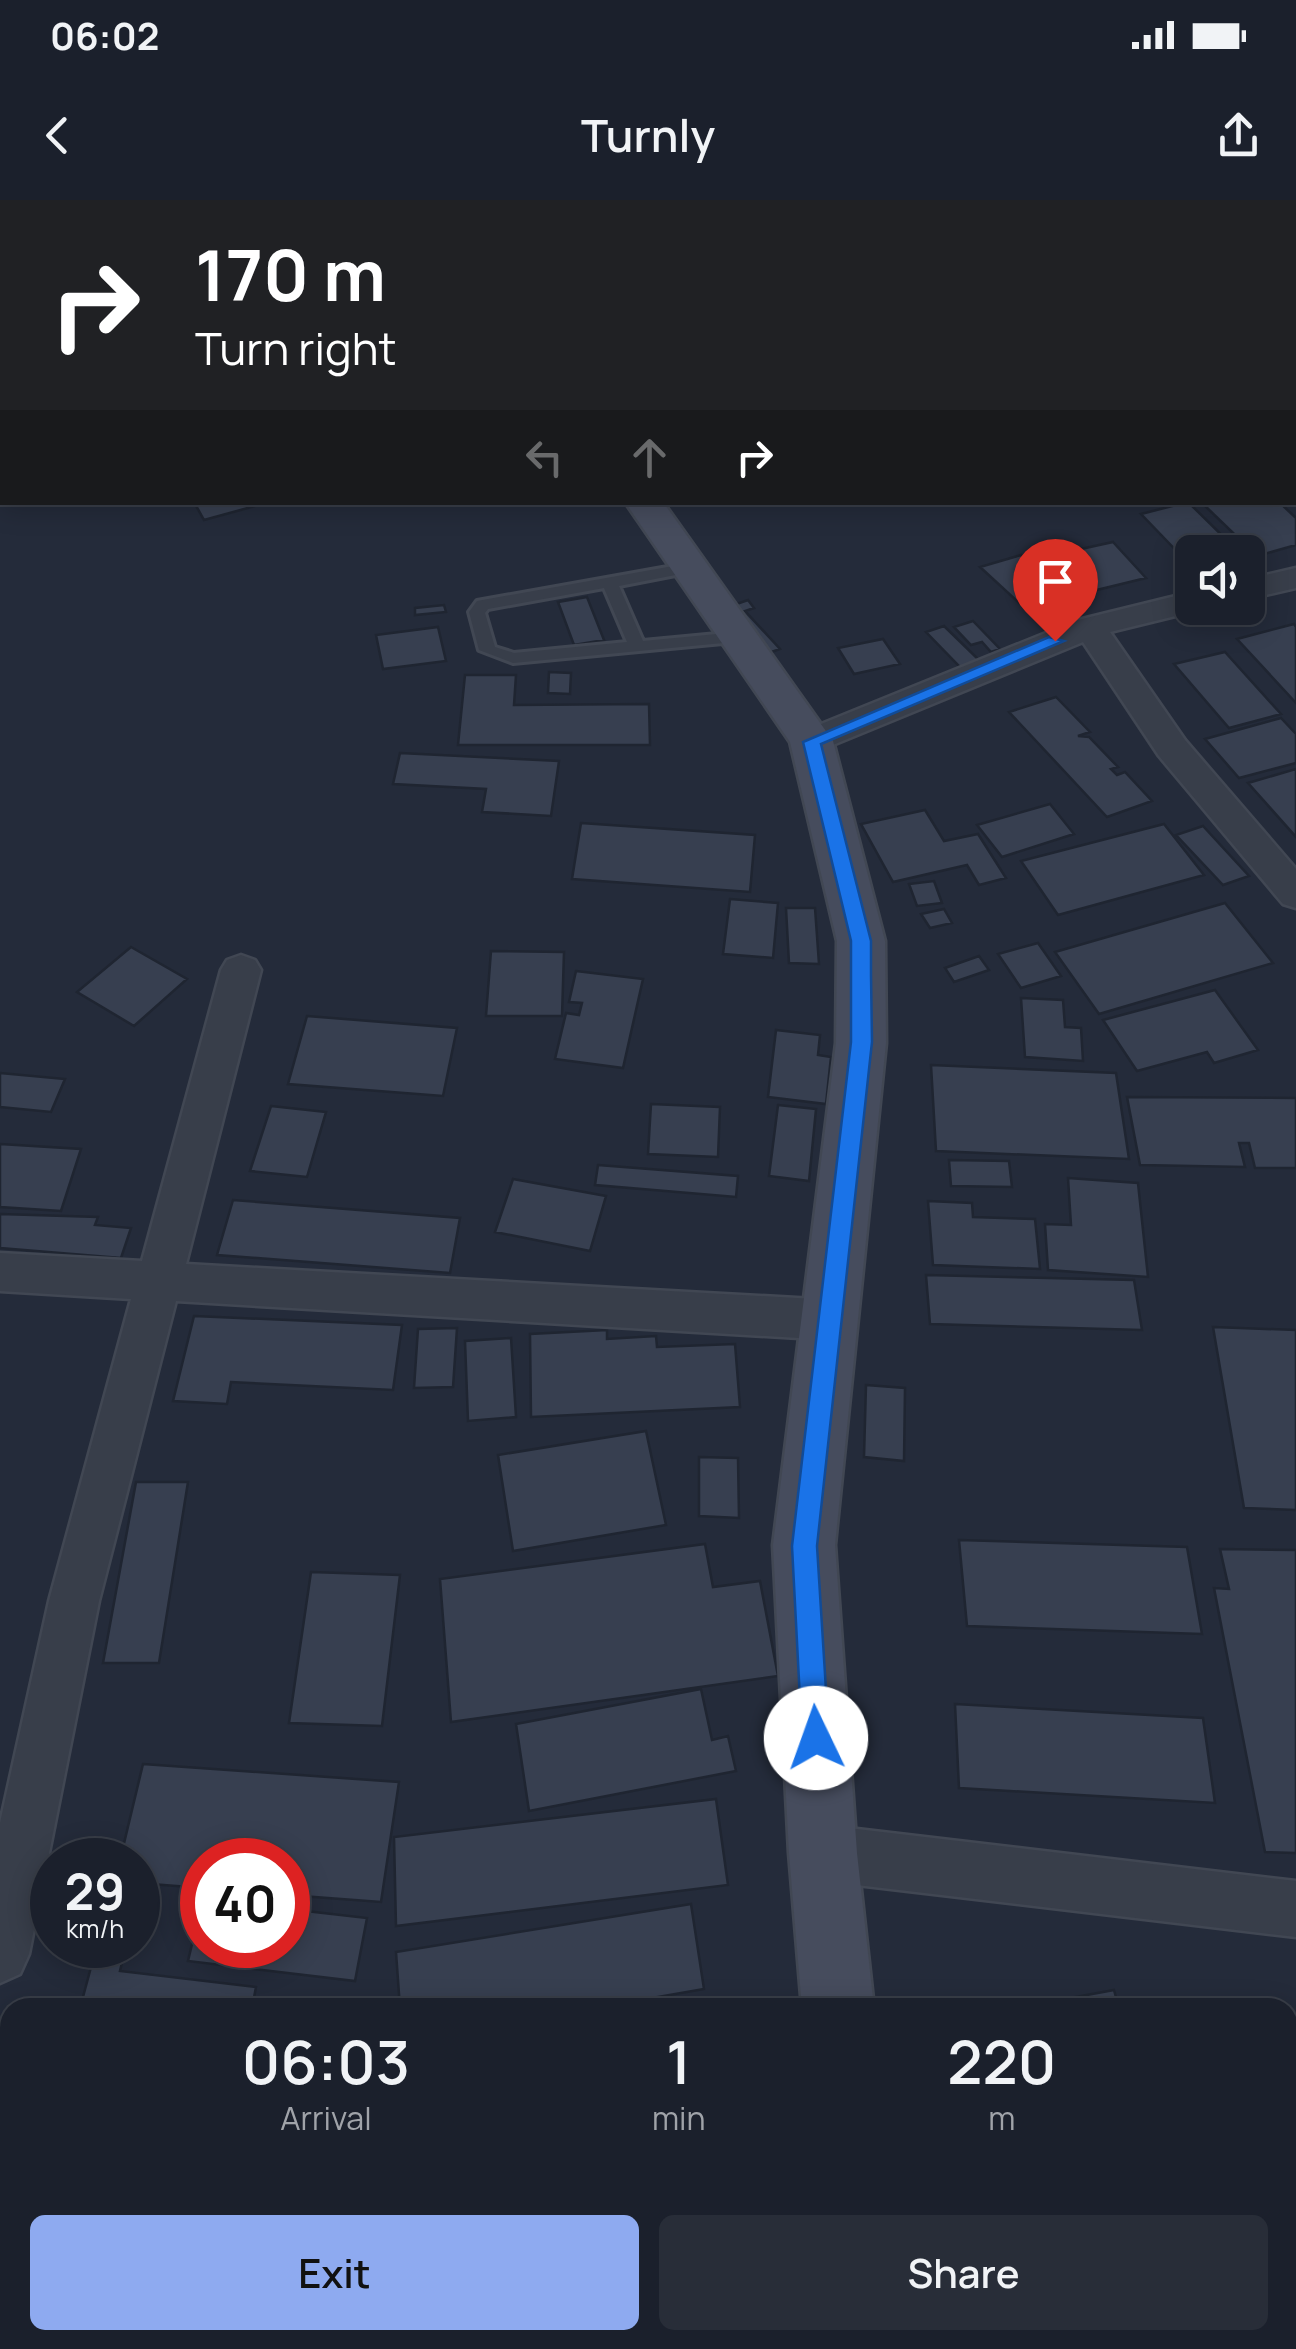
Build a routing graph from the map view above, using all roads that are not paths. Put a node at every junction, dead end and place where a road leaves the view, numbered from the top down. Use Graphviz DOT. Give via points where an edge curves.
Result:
graph roads {
  1 [pos="646,505"];
  2 [pos="690,568"];
  3 [pos="1296,578"];
  4 [pos="609,582"];
  5 [pos="1265,585"];
  6 [pos="1175,606"];
  7 [pos="1090,626"];
  8 [pos="738,637"];
  9 [pos="637,647"];
  10 [pos="812,742"];
  11 [pos="1296,894"];
  12 [pos="241,970"];
  13 [pos="0,1272"];
  14 [pos="158,1281"];
  15 [pos="832,1320"];
  16 [pos="822,1853"];
  17 [pos="1296,1909"];
  18 [pos="0,1954"];
  19 [pos="837,1998"];
  1 -- 2 [label="street"];
  2 -- 4 [label="lane"];
  2 -- 8 [label="street"];
  3 -- 5 [label="street"];
  4 -- 9 [label="lane"];
  4 -- 9 [label="lane" via="483,604 477,612 488,650 513,658"];
  6 -- 7 [label="street"];
  7 -- 10 [label="street"];
  7 -- 11 [label="street" via="1172,748"];
  8 -- 9 [label="lane"];
  8 -- 10 [label="street"];
  10 -- 15 [label="street" via="861,941 861,1042"];
  12 -- 14 [label="street"];
  13 -- 14 [label="street"];
  14 -- 15 [label="street"];
  14 -- 18 [label="street" via="74,1600"];
  15 -- 16 [label="street" via="804,1546"];
  16 -- 17 [label="street"];
  16 -- 19 [label="street"];
}
